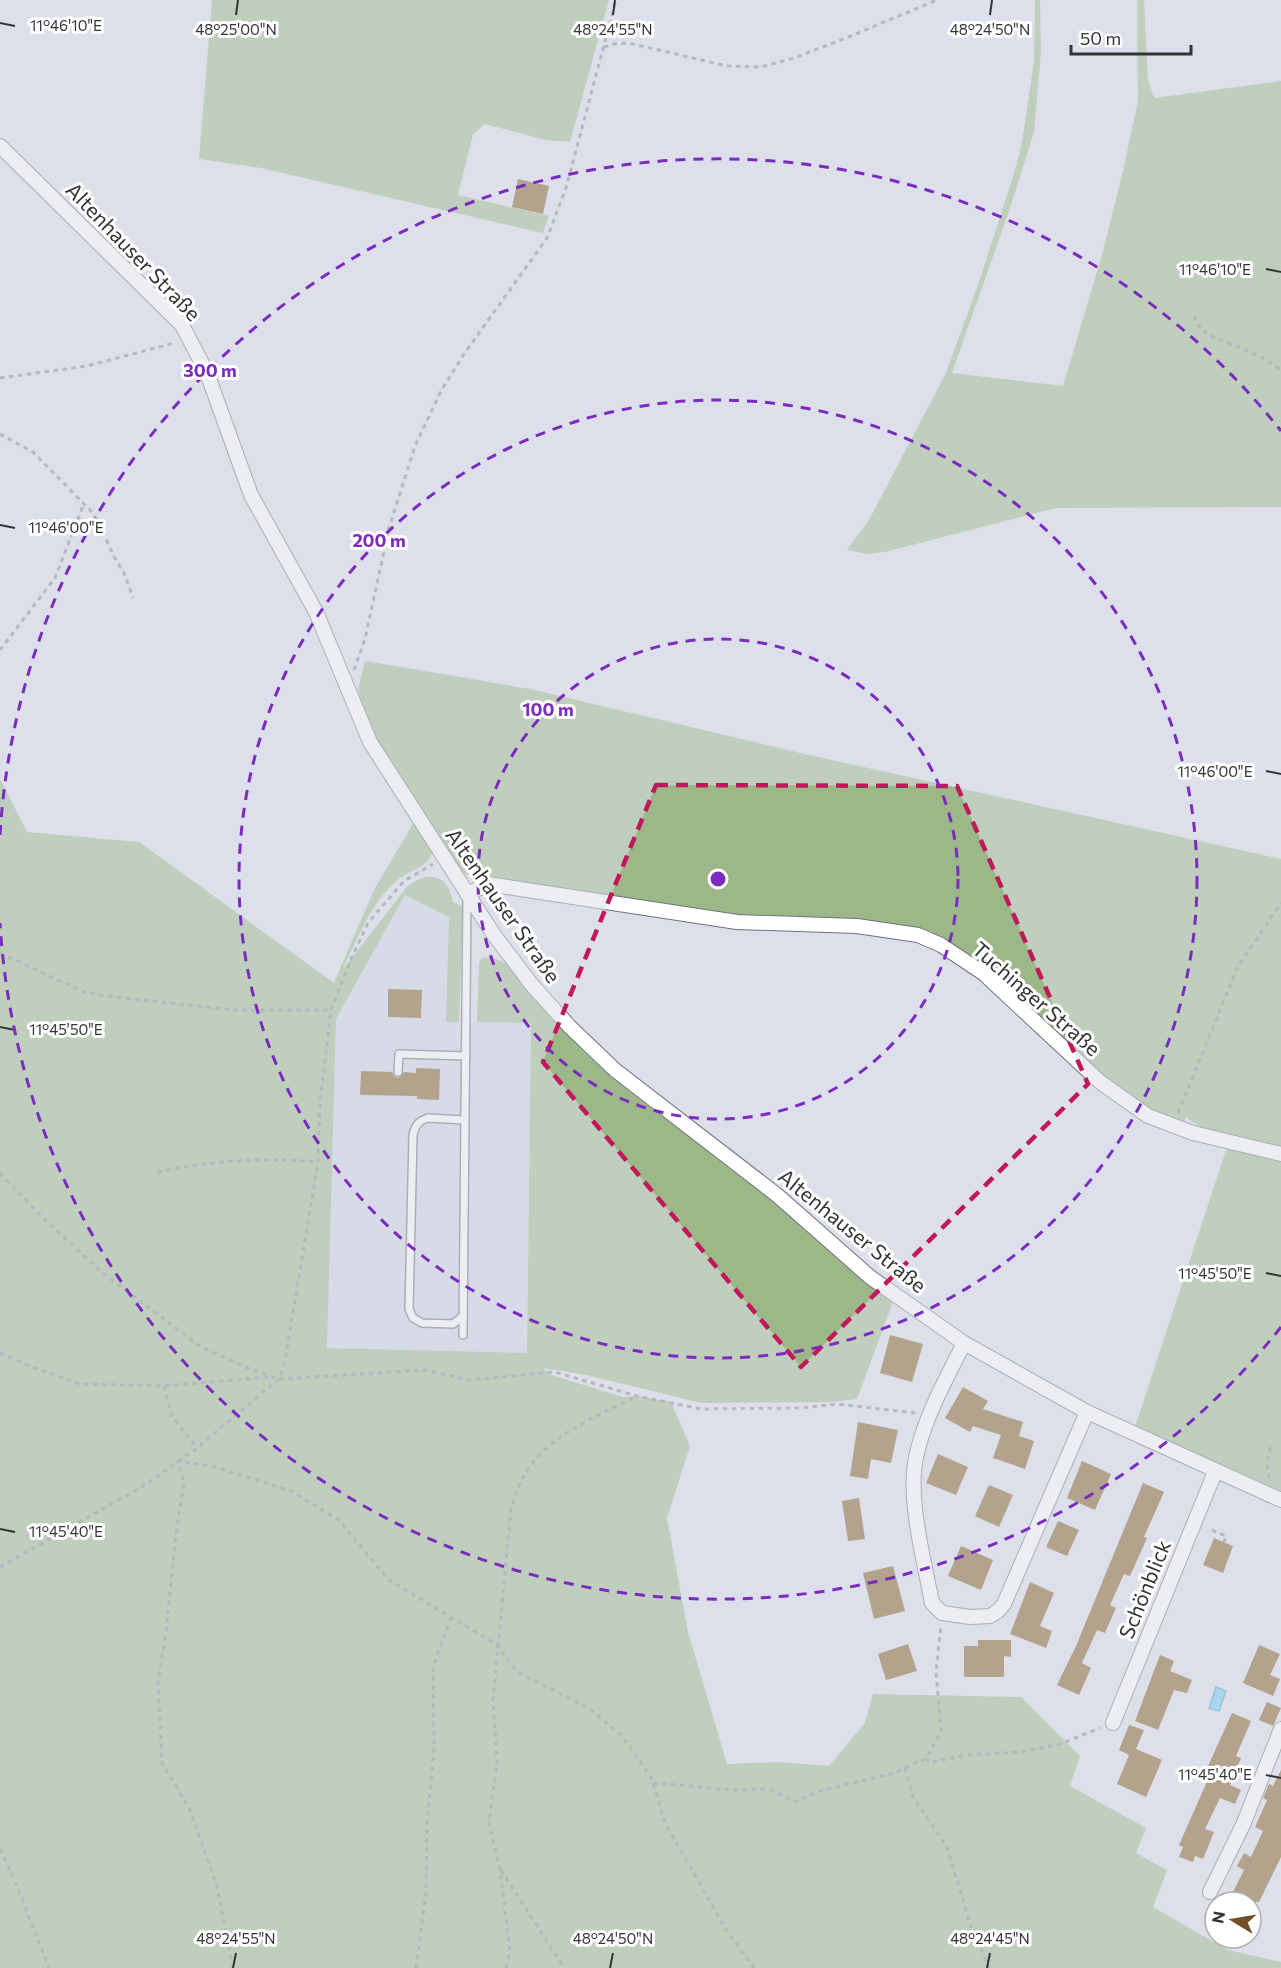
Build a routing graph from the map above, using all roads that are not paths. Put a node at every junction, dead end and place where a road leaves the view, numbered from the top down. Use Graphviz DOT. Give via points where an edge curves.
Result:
graph roads {
  1 [pos="0,146"];
  2 [pos="467,894"];
  3 [pos="466,1056"];
  4 [pos="398,1072"];
  5 [pos="465,1119"];
  6 [pos="1281,1154"];
  7 [pos="463,1316"];
  8 [pos="463,1335"];
  9 [pos="964,1343"];
  10 [pos="1087,1412"];
  11 [pos="1215,1472"];
  12 [pos="1281,1500"];
  13 [pos="1113,1723"];
  14 [pos="1281,1729"];
  15 [pos="1211,1890"];
  1 -- 2 [label="street, Altenhauser Straße" via="182,325 207,373 251,495 316,612 370,742"];
  2 -- 3 [label="lane"];
  2 -- 6 [label="street, Tuchinger Straße" via="488,884 737,922 857,926 918,935 983,973 1101,1082 1148,1116 1228,1143"];
  2 -- 9 [label="street, Altenhauser Straße" via="532,985 592,1049 777,1195 870,1277"];
  3 -- 4 [label="lane" via="399,1054"];
  3 -- 5 [label="lane"];
  5 -- 7 [label="lane"];
  5 -- 7 [label="lane" via="428,1118 415,1127 409,1309 413,1318 422,1323 453,1324"];
  7 -- 8 [label="lane"];
  9 -- 10 [label="street, Altenhauser Straße"];
  9 -- 10 [label="street" via="930,1414 916,1454 913,1494 932,1603 942,1614 990,1616 1004,1604"];
  10 -- 11 [label="street, Altenhauser Straße"];
  11 -- 12 [label="street, Altenhauser Straße"];
  11 -- 13 [label="street, Schönblick"];
  14 -- 15 [label="street" via="1243,1825"];
}
